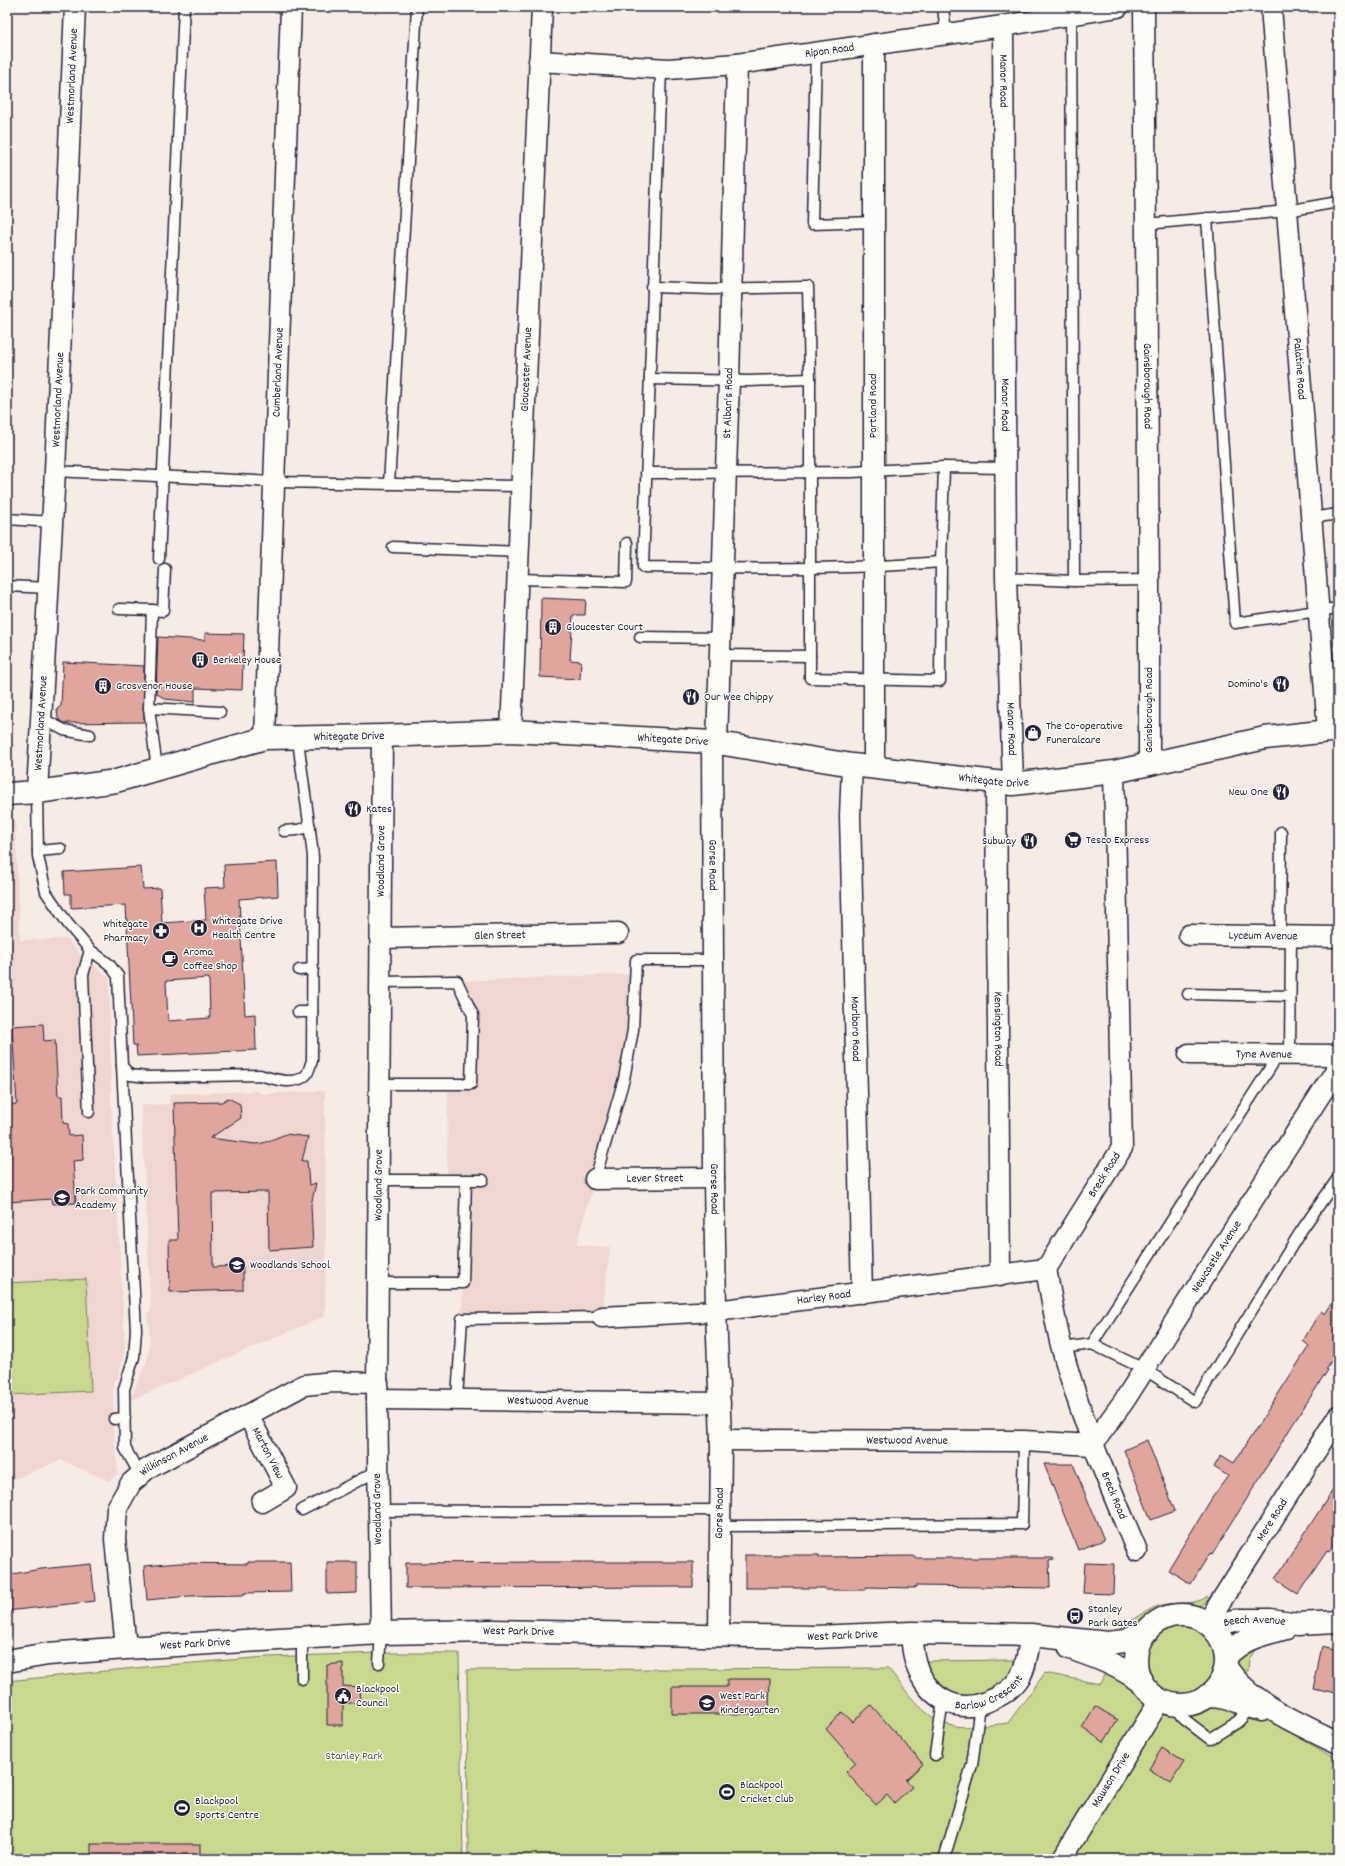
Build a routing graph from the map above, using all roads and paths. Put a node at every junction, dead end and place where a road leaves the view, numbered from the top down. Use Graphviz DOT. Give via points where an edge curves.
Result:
graph roads {
  1 [pos="75,7"];
  2 [pos="184,7"];
  3 [pos="292,7"];
  4 [pos="417,7"];
  5 [pos="542,7"];
  6 [pos="943,7"];
  7 [pos="1118,7"];
  8 [pos="1144,7"];
  9 [pos="1271,7"];
  10 [pos="1072,15"];
  11 [pos="1003,26"];
  12 [pos="946,33"];
  13 [pos="874,44"];
  14 [pos="816,52"];
  15 [pos="539,61"];
  16 [pos="737,64"];
  17 [pos="661,69"];
  18 [pos="1338,202"];
  19 [pos="1287,211"];
  20 [pos="1207,218"];
  21 [pos="875,222"];
  22 [pos="1146,224"];
  23 [pos="652,287"];
  24 [pos="731,289"];
  25 [pos="650,379"];
  26 [pos="810,379"];
  27 [pos="729,380"];
  28 [pos="944,467"];
  29 [pos="1006,468"];
  30 [pos="873,471"];
  31 [pos="55,472"];
  32 [pos="810,472"];
  33 [pos="646,473"];
  34 [pos="726,474"];
  35 [pos="163,477"];
  36 [pos="274,482"];
  37 [pos="389,484"];
  38 [pos="521,486"];
  39 [pos="1338,514"];
  40 [pos="1311,518"];
  41 [pos="7,519"];
  42 [pos="52,522"];
  43 [pos="627,543"];
  44 [pos="392,547"];
  45 [pos="519,552"];
  46 [pos="159,559"];
  47 [pos="941,562"];
  48 [pos="874,567"];
  49 [pos="723,568"];
  50 [pos="809,568"];
  51 [pos="165,569"];
  52 [pos="1006,578"];
  53 [pos="518,579"];
  54 [pos="1149,580"];
  55 [pos="1074,581"];
  56 [pos="7,586"];
  57 [pos="49,588"];
  58 [pos="1338,608"];
  59 [pos="119,609"];
  60 [pos="152,610"];
  61 [pos="1318,610"];
  62 [pos="640,637"];
  63 [pos="720,646"];
  64 [pos="810,656"];
  65 [pos="874,678"];
  66 [pos="149,708"];
  67 [pos="220,712"];
  68 [pos="41,718"];
  69 [pos="1333,730"];
  70 [pos="511,731"];
  71 [pos="90,735"];
  72 [pos="382,736"];
  73 [pos="265,738"];
  74 [pos="298,738"];
  75 [pos="714,742"];
  76 [pos="1149,765"];
  77 [pos="852,766"];
  78 [pos="874,768"];
  79 [pos="157,769"];
  80 [pos="1114,772"];
  81 [pos="1005,784"];
  82 [pos="37,792"];
  83 [pos="7,794"];
  84 [pos="310,827"];
  85 [pos="284,831"];
  86 [pos="1281,832"];
  87 [pos="62,849"];
  88 [pos="38,850"];
  89 [pos="618,933"];
  90 [pos="1189,935"];
  91 [pos="1285,936"];
  92 [pos="1338,936"];
  93 [pos="381,938"];
  94 [pos="97,952"];
  95 [pos="713,960"];
  96 [pos="313,969"];
  97 [pos="299,970"];
  98 [pos="381,982"];
  99 [pos="1188,994"];
  100 [pos="1290,996"];
  101 [pos="298,1012"];
  102 [pos="312,1012"];
  103 [pos="1189,1054"];
  104 [pos="1284,1054"];
  105 [pos="1338,1055"];
  106 [pos="122,1066"];
  107 [pos="1338,1068"];
  108 [pos="380,1084"];
  109 [pos="89,1112"];
  110 [pos="714,1178"];
  111 [pos="1338,1178"];
  112 [pos="595,1179"];
  113 [pos="379,1180"];
  114 [pos="466,1180"];
  115 [pos="483,1180"];
  116 [pos="1046,1269"];
  117 [pos="1000,1276"];
  118 [pos="378,1283"];
  119 [pos="862,1293"];
  120 [pos="716,1312"];
  121 [pos="602,1317"];
  122 [pos="1092,1344"];
  123 [pos="1062,1348"];
  124 [pos="1144,1369"];
  125 [pos="377,1391"];
  126 [pos="457,1400"];
  127 [pos="720,1403"];
  128 [pos="248,1415"];
  129 [pos="1338,1416"];
  130 [pos="124,1418"];
  131 [pos="114,1419"];
  132 [pos="721,1440"];
  133 [pos="1024,1441"];
  134 [pos="1092,1445"];
  135 [pos="377,1471"];
  136 [pos="140,1475"];
  137 [pos="262,1502"];
  138 [pos="302,1510"];
  139 [pos="378,1511"];
  140 [pos="720,1518"];
  141 [pos="1136,1551"];
  142 [pos="1338,1622"];
  143 [pos="1209,1624"];
  144 [pos="1298,1624"];
  145 [pos="1146,1631"];
  146 [pos="380,1633"];
  147 [pos="911,1633"];
  148 [pos="1031,1635"];
  149 [pos="719,1636"];
  150 [pos="302,1637"];
  151 [pos="126,1648"];
  152 [pos="7,1661"];
  153 [pos="1226,1661"];
  154 [pos="379,1663"];
  155 [pos="302,1679"];
  156 [pos="1141,1681"];
  157 [pos="1207,1696"];
  158 [pos="943,1700"];
  159 [pos="1167,1702"];
  160 [pos="1255,1703"];
  161 [pos="980,1705"];
  162 [pos="1338,1743"];
  163 [pos="935,1755"];
  164 [pos="944,1859"];
  165 [pos="1062,1859"];
  1 -- 31 [label="street, Westmorland Avenue"];
  2 -- 35 [label="lane"];
  3 -- 36 [label="street, Cumberland Avenue"];
  4 -- 37 [label="lane"];
  5 -- 15 [label="street, Gloucester Avenue"];
  6 -- 12 [label="lane"];
  7 -- 10 [label="street, Ripon Road"];
  8 -- 22 [label="street, Gainsborough Road"];
  9 -- 19 [label="street, Palatine Road"];
  10 -- 11 [label="street, Ripon Road"];
  10 -- 55 [label="lane"];
  11 -- 12 [label="street, Ripon Road"];
  11 -- 29 [label="street, Manor Road"];
  12 -- 13 [label="street, Ripon Road"];
  13 -- 14 [label="street, Ripon Road"];
  13 -- 21 [label="street, Portland Road"];
  14 -- 16 [label="street, Ripon Road"];
  14 -- 21 [label="lane" via="812,224"];
  15 -- 17 [label="street, Ripon Road"];
  15 -- 38 [label="street, Gloucester Avenue"];
  16 -- 17 [label="street, Ripon Road"];
  16 -- 24 [label="street, St Alban's Road"];
  17 -- 23 [label="lane"];
  18 -- 19 [label="lane"];
  19 -- 20 [label="lane"];
  19 -- 40 [label="street, Palatine Road"];
  20 -- 22 [label="lane"];
  20 -- 61 [label="lane" via="1235,623"];
  21 -- 30 [label="street, Portland Road"];
  22 -- 54 [label="street, Gainsborough Road"];
  23 -- 24 [label="lane"];
  23 -- 25 [label="lane"];
  24 -- 26 [label="lane" via="808,287"];
  24 -- 27 [label="street, St Alban's Road"];
  25 -- 27 [label="lane"];
  25 -- 33 [label="lane"];
  26 -- 27 [label="lane"];
  26 -- 32 [label="lane"];
  27 -- 34 [label="street, St Alban's Road"];
  28 -- 29 [label="lane"];
  28 -- 30 [label="lane"];
  28 -- 47 [label="lane"];
  29 -- 52 [label="street, Manor Road"];
  30 -- 32 [label="lane"];
  30 -- 48 [label="street, Portland Road"];
  31 -- 35 [label="lane"];
  31 -- 42 [label="street, Westmorland Avenue"];
  32 -- 34 [label="lane"];
  32 -- 50 [label="lane"];
  33 -- 34 [label="lane"];
  33 -- 49 [label="lane" via="642,567"];
  34 -- 49 [label="street, St Alban's Road"];
  35 -- 36 [label="lane"];
  35 -- 46 [label="lane"];
  36 -- 37 [label="lane"];
  36 -- 73 [label="street, Cumberland Avenue"];
  37 -- 38 [label="lane"];
  38 -- 45 [label="street, Gloucester Avenue"];
  39 -- 40 [label="lane"];
  40 -- 61 [label="street, Palatine Road"];
  41 -- 42 [label="lane"];
  42 -- 57 [label="street, Westmorland Avenue"];
  43 -- 53 [label="lane" via="626,582"];
  44 -- 45 [label="lane"];
  45 -- 53 [label="street, Gloucester Avenue"];
  47 -- 48 [label="lane"];
  47 -- 65 [label="lane" via="940,681"];
  48 -- 50 [label="lane"];
  48 -- 65 [label="street, Portland Road"];
  49 -- 50 [label="lane"];
  49 -- 63 [label="street, St Alban's Road"];
  50 -- 64 [label="lane"];
  51 -- 60 [label="lane" via="163,610"];
  52 -- 55 [label="lane"];
  52 -- 81 [label="street, Manor Road"];
  53 -- 70 [label="street, Gloucester Avenue"];
  54 -- 55 [label="lane"];
  54 -- 76 [label="street, Gainsborough Road"];
  56 -- 57 [label="lane"];
  57 -- 68 [label="street, Westmorland Avenue"];
  58 -- 61 [label="lane"];
  59 -- 60 [label="lane"];
  60 -- 66 [label="lane"];
  61 -- 69 [label="street, Palatine Road"];
  62 -- 63 [label="lane"];
  63 -- 64 [label="lane"];
  63 -- 75 [label="street, St Alban's Road"];
  64 -- 65 [label="lane" via="810,678"];
  65 -- 78 [label="street, Portland Road"];
  66 -- 67 [label="lane"];
  66 -- 79 [label="lane"];
  68 -- 71 [label="lane" via="64,730"];
  68 -- 82 [label="street, Westmorland Avenue"];
  69 -- 76 [label="street, Whitegate Drive" via="1265,738"];
  70 -- 72 [label="street, Whitegate Drive"];
  70 -- 75 [label="street, Whitegate Drive"];
  72 -- 74 [label="street, Whitegate Drive"];
  72 -- 93 [label="street, Woodland Grove"];
  73 -- 74 [label="street, Whitegate Drive"];
  73 -- 79 [label="street, Whitegate Drive"];
  74 -- 84 [label="lane"];
  75 -- 77 [label="street, Whitegate Drive"];
  75 -- 95 [label="street, Gorse Road"];
  76 -- 80 [label="street, Whitegate Drive"];
  77 -- 78 [label="street, Whitegate Drive"];
  77 -- 119 [label="street, Marlboro Road" via="850,816"];
  78 -- 81 [label="street, Whitegate Drive"];
  79 -- 82 [label="street, Whitegate Drive" via="116,781"];
  80 -- 81 [label="street, Whitegate Drive"];
  80 -- 116 [label="street, Breck Road" via="1122,1148"];
  81 -- 117 [label="street, Kensington Road"];
  82 -- 83 [label="street, Whitegate Drive"];
  82 -- 88 [label="lane"];
  84 -- 85 [label="lane"];
  84 -- 96 [label="lane" via="313,857"];
  86 -- 91 [label="lane"];
  87 -- 88 [label="lane"];
  88 -- 94 [label="lane" via="46,892 68,924"];
  89 -- 93 [label="street, Glen Street"];
  90 -- 91 [label="street, Lyceum Avenue"];
  91 -- 92 [label="street, Lyceum Avenue"];
  91 -- 100 [label="lane"];
  93 -- 98 [label="street, Woodland Grove"];
  94 -- 106 [label="lane" via="118,976"];
  94 -- 109 [label="lane" via="83,975"];
  95 -- 110 [label="street, Gorse Road"];
  95 -- 112 [label="lane" via="636,960 633,1030 624,1079"];
  96 -- 97 [label="lane"];
  96 -- 102 [label="lane"];
  98 -- 108 [label="street, Woodland Grove"];
  98 -- 108 [label="lane" via="457,981 473,1015 471,1084"];
  99 -- 100 [label="lane"];
  100 -- 104 [label="lane"];
  101 -- 102 [label="lane"];
  102 -- 106 [label="lane" via="312,1060 306,1074 298,1079 276,1080 260,1075 147,1077 130,1075"];
  103 -- 104 [label="street, Tyne Avenue"];
  104 -- 105 [label="street, Tyne Avenue"];
  104 -- 122 [label="lane"];
  106 -- 130 [label="lane" via="136,1330 134,1357 124,1389"];
  107 -- 124 [label="street, Newcastle Avenue"];
  108 -- 113 [label="street, Woodland Grove"];
  110 -- 112 [label="street, Lever Street"];
  110 -- 120 [label="street, Gorse Road"];
  111 -- 124 [label="lane" via="1301,1231 1195,1402"];
  113 -- 114 [label="lane"];
  113 -- 118 [label="street, Woodland Grove"];
  114 -- 115 [label="lane"];
  114 -- 118 [label="lane" via="463,1284"];
  116 -- 117 [label="street, Harley Road"];
  116 -- 123 [label="street, Breck Road"];
  117 -- 119 [label="street, Harley Road"];
  118 -- 125 [label="street, Woodland Grove"];
  119 -- 120 [label="street, Harley Road"];
  120 -- 121 [label="street, Harley Road"];
  120 -- 127 [label="street, Gorse Road"];
  121 -- 126 [label="lane" via="462,1319"];
  122 -- 123 [label="lane"];
  122 -- 124 [label="lane"];
  123 -- 134 [label="street, Breck Road"];
  124 -- 134 [label="street, Newcastle Avenue" via="1124,1402"];
  125 -- 126 [label="street, Westwood Avenue"];
  125 -- 128 [label="street, Wilkinson Avenue" via="333,1382 304,1385"];
  125 -- 135 [label="street, Woodland Grove"];
  126 -- 127 [label="street, Westwood Avenue"];
  127 -- 132 [label="street, Gorse Road"];
  128 -- 136 [label="street, Wilkinson Avenue"];
  128 -- 137 [label="street, Marton View" via="286,1488"];
  129 -- 143 [label="street, Mere Road"];
  130 -- 131 [label="lane"];
  130 -- 136 [label="lane" via="125,1448"];
  132 -- 133 [label="street, Westwood Avenue"];
  132 -- 140 [label="street, Gorse Road"];
  133 -- 134 [label="street, Westwood Avenue"];
  133 -- 140 [label="lane" via="1022,1524"];
  134 -- 141 [label="street, Breck Road"];
  135 -- 138 [label="lane"];
  135 -- 139 [label="street, Woodland Grove"];
  136 -- 151 [label="street, Wilkinson Avenue" via="131,1483 117,1508 114,1539"];
  139 -- 140 [label="lane"];
  139 -- 146 [label="street, Woodland Grove"];
  140 -- 149 [label="street, Gorse Road"];
  142 -- 144 [label="street, Beech Avenue"];
  143 -- 144 [label="street, Beech Avenue" via="1239,1620 1271,1620"];
  143 -- 145 [label="street" via="1189,1615 1170,1616 1161,1619"];
  143 -- 153 [label="street" via="1221,1640"];
  144 -- 153 [label="street, Beech Avenue" via="1241,1642"];
  145 -- 148 [label="street, West Park Drive" via="1126,1641 1115,1642"];
  145 -- 156 [label="street" via="1136,1655"];
  146 -- 149 [label="street, West Park Drive" via="493,1631"];
  146 -- 150 [label="street, West Park Drive"];
  146 -- 154 [label="lane"];
  147 -- 148 [label="street, West Park Drive"];
  147 -- 149 [label="street, West Park Drive" via="815,1637"];
  147 -- 158 [label="street, Barlow Crescent" via="913,1656 918,1670 926,1683"];
  148 -- 156 [label="street, West Park Drive" via="1105,1659"];
  148 -- 161 [label="street, Barlow Crescent" via="1020,1676 1009,1691"];
  150 -- 151 [label="street, West Park Drive"];
  150 -- 155 [label="lane"];
  151 -- 152 [label="street, West Park Drive" via="48,1654"];
  153 -- 157 [label="street" via="1219,1683"];
  153 -- 160 [label="street"];
  156 -- 159 [label="street" via="1149,1692"];
  157 -- 159 [label="street" via="1192,1704"];
  157 -- 160 [label="street"];
  158 -- 161 [label="street, Barlow Crescent" via="953,1705"];
  158 -- 163 [label="lane"];
  159 -- 160 [label="lane" via="1210,1739 1239,1721"];
  159 -- 165 [label="street, Mawson Drive"];
  160 -- 162 [label="street"];
  161 -- 164 [label="lane" via="972,1765"];
}
